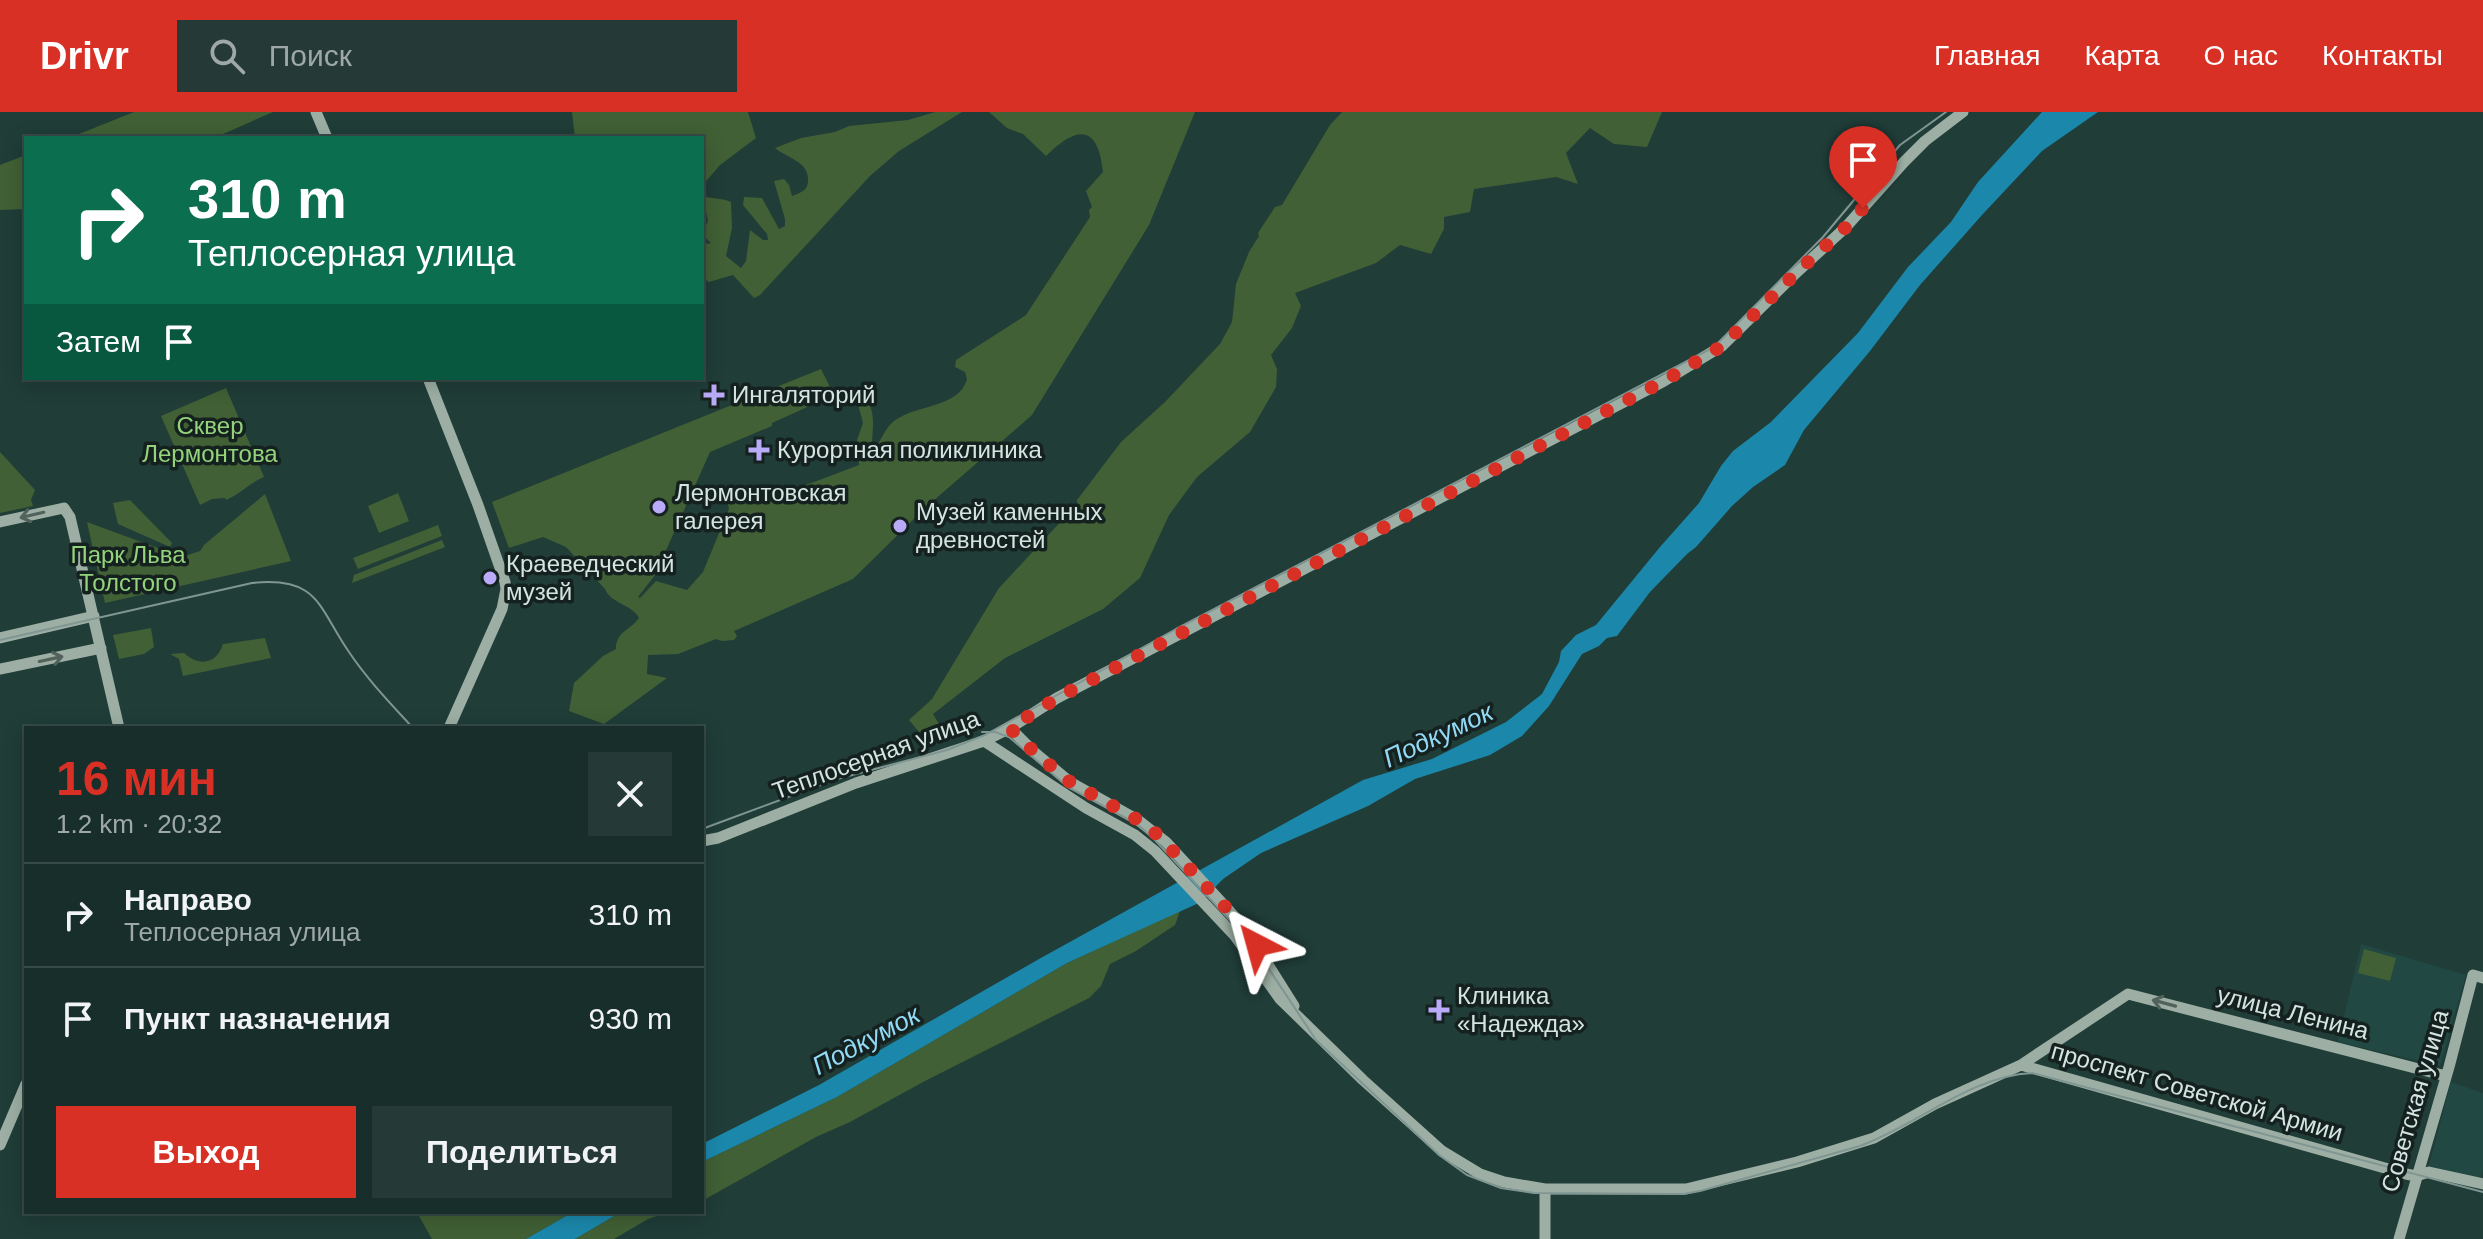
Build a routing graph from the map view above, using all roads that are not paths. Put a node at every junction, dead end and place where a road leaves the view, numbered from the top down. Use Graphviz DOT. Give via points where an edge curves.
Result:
graph roads {
  1 [pos="316,112"];
  2 [pos="1963,112"];
  3 [pos="326,136"];
  4 [pos="429,380"];
  5 [pos="0,522"];
  6 [pos="94,616"];
  7 [pos="0,638"];
  8 [pos="101,648"];
  9 [pos="0,669"];
  10 [pos="119,726"];
  11 [pos="450,726"];
  12 [pos="1010,728"];
  13 [pos="984,741"];
  14 [pos="704,841"];
  15 [pos="1240,932"];
  16 [pos="2478,976"];
  17 [pos="2021,1065"];
  18 [pos="2446,1076"];
  19 [pos="24,1089"];
  20 [pos="0,1145"];
  21 [pos="2416,1176"];
  22 [pos="2483,1184"];
  23 [pos="1545,1189"];
  24 [pos="1545,1239"];
  25 [pos="2399,1239"];
  1 -- 3 [label="main road"];
  2 -- 12 [label="main road, Теплосерная улица" via="1925,141 1845,228 1722,346 1057,698"];
  4 -- 11 [label="main road" via="505,582 502,609"];
  6 -- 5 [label="main road, one-way" via="64,508"];
  6 -- 7 [label="main road"];
  6 -- 8 [label="main road"];
  9 -- 8 [label="main road, one-way"];
  8 -- 10 [label="main road"];
  12 -- 13 [label="main road, Теплосерная улица"];
  12 -- 15 [label="main road, проспект Советской Армии" via="1070,782 1166,842"];
  13 -- 14 [label="main road, Теплосерная улица"];
  13 -- 15 [label="main road, проспект Советской Армии" via="1135,835"];
  15 -- 23 [label="main road, проспект Советской Армии" via="1280,999 1442,1151 1480,1174"];
  16 -- 18 [label="main road, Советская улица"];
  18 -- 17 [label="main road, улица Ленина, one-way" via="2128,994"];
  17 -- 21 [label="main road, проспект Советской Армии"];
  17 -- 23 [label="main road, проспект Советской Армии" via="1874,1138 1797,1162 1686,1189"];
  18 -- 21 [label="main road, Советская улица"];
  19 -- 20 [label="main road"];
  21 -- 22 [label="main road, проспект Советской Армии" via="2429,1172"];
  21 -- 25 [label="main road, Советская улица"];
  23 -- 24 [label="main road"];
}
